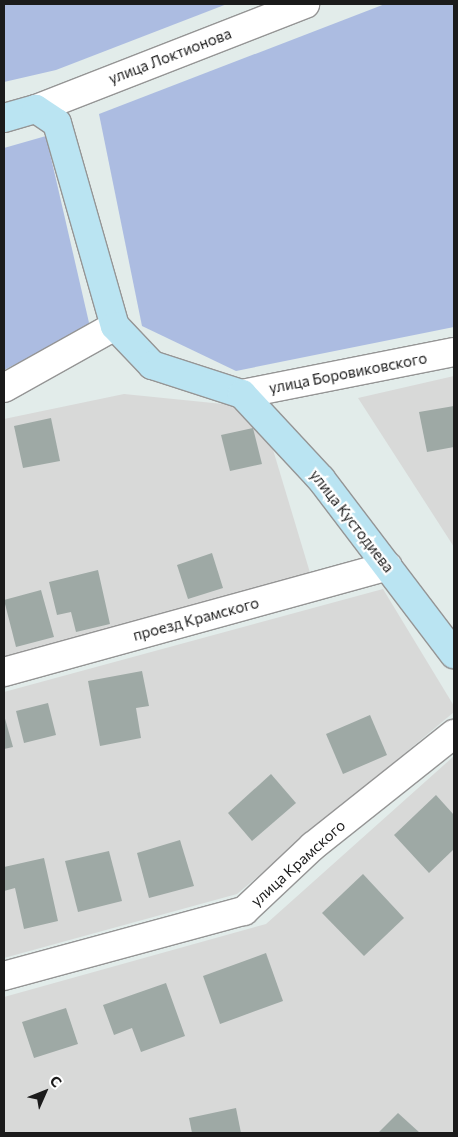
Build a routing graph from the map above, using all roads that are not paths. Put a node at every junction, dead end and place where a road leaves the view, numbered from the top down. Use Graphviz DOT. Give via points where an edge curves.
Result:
graph roads {
  1 [pos="305,4"];
  2 [pos="36,109"];
  3 [pos="4,118"];
  4 [pos="115,326"];
  5 [pos="454,352"];
  6 [pos="4,388"];
  7 [pos="242,394"];
  8 [pos="388,566"];
  9 [pos="454,654"];
  10 [pos="4,672"];
  11 [pos="454,734"];
  12 [pos="4,976"];
  1 -- 2 [label="street, улица Локтионова"];
  2 -- 3 [label="street"];
  2 -- 4 [label="street" via="57,123"];
  4 -- 6 [label="street"];
  4 -- 7 [label="street" via="152,365"];
  5 -- 7 [label="street, улица Боровиковского"];
  7 -- 8 [label="street, улица Кустодиева" via="321,479"];
  8 -- 9 [label="street, улица Кустодиева"];
  8 -- 10 [label="street, проезд Крамского"];
  11 -- 12 [label="street, улица Крамского" via="313,846 244,911"];
}
